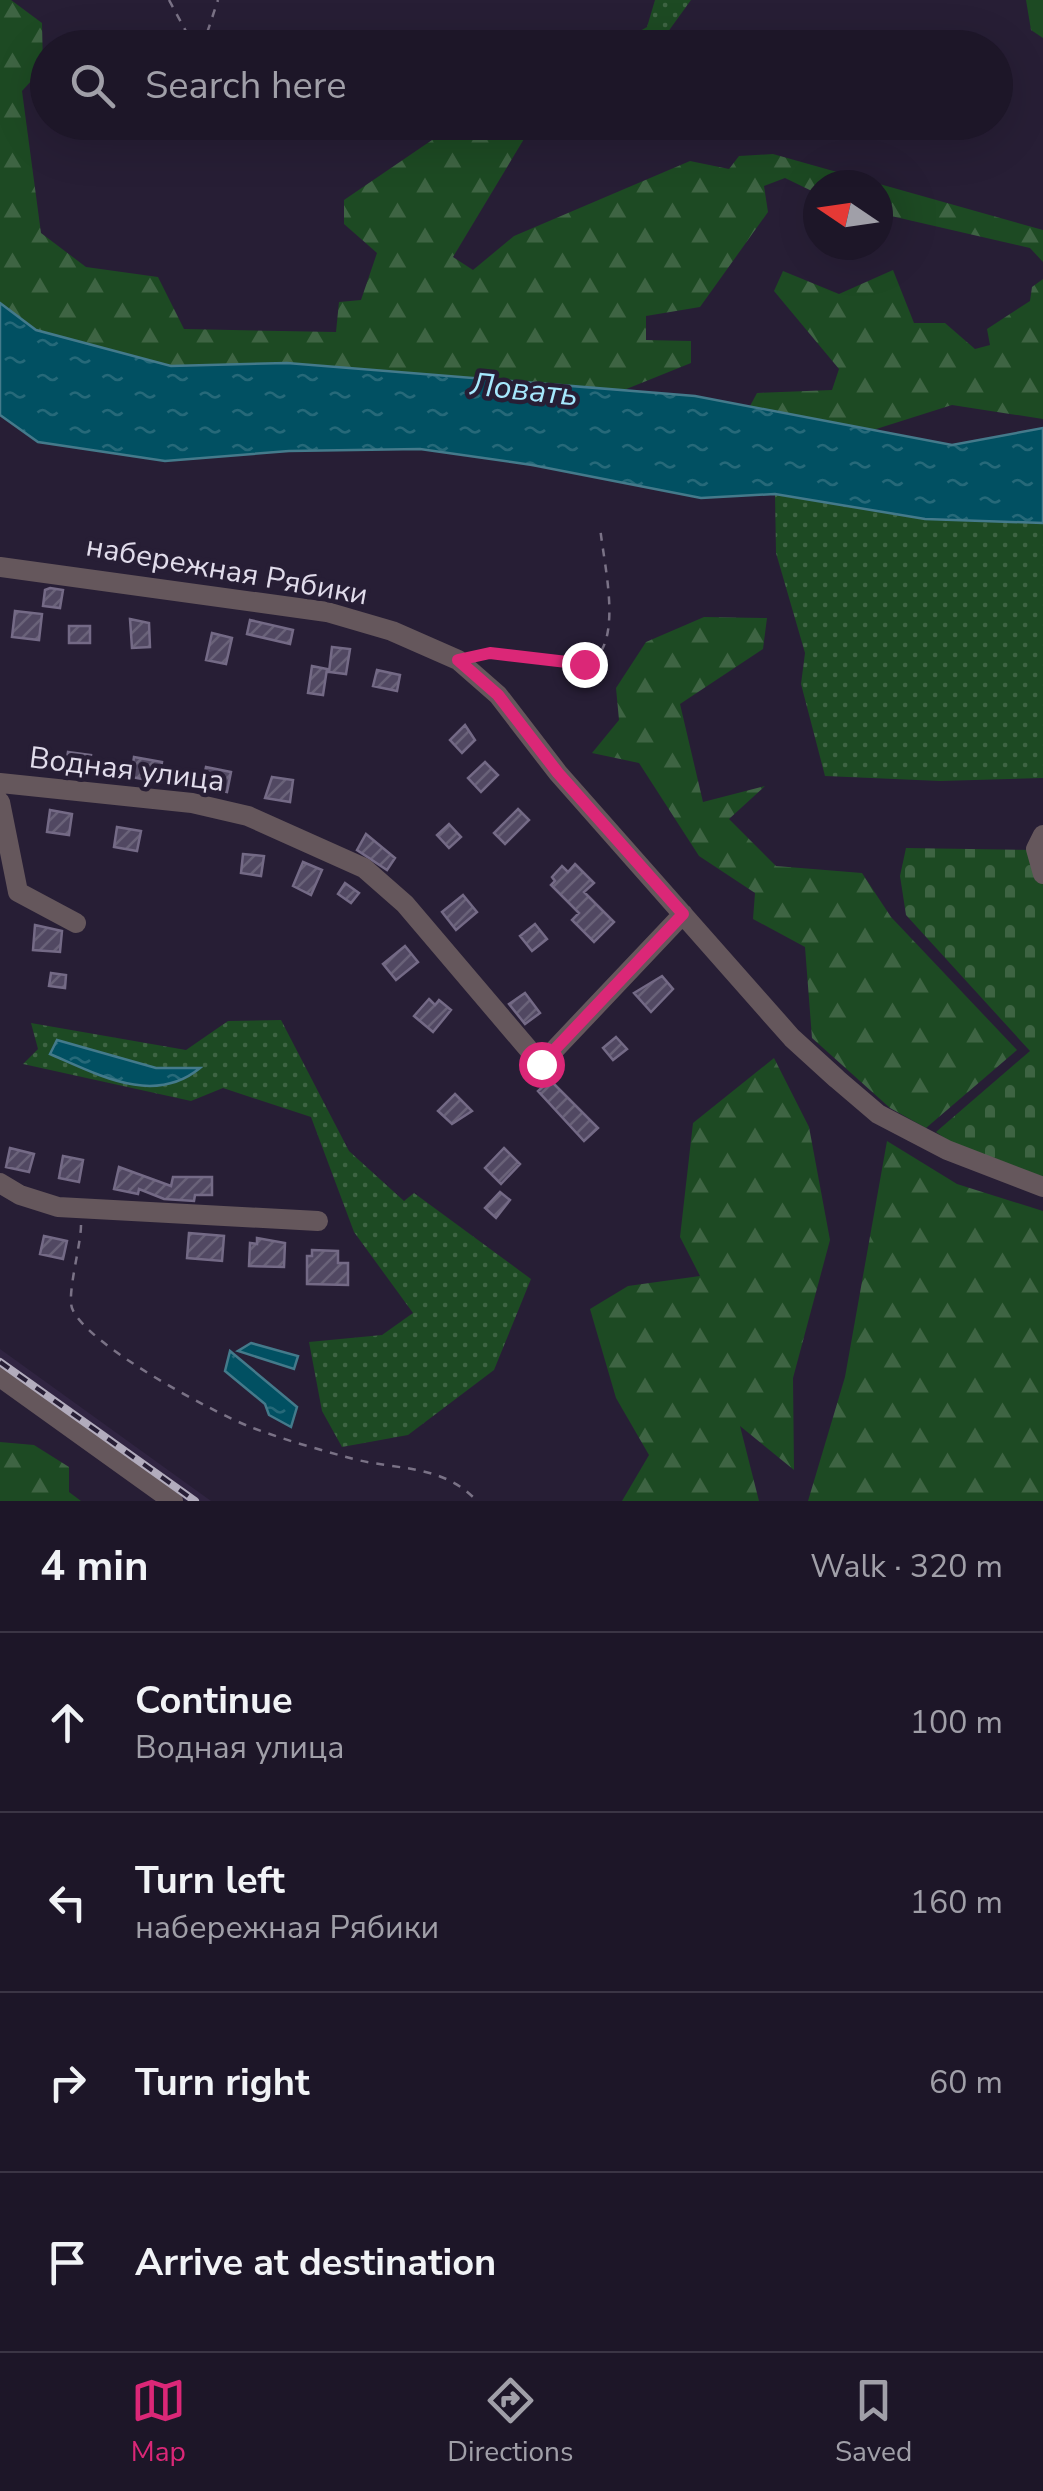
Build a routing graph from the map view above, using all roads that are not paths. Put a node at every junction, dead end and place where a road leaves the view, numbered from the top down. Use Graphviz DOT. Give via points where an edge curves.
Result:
graph roads {
  1 [pos="0,566"];
  2 [pos="0,782"];
  3 [pos="0,802"];
  4 [pos="1043,834"];
  5 [pos="1043,874"];
  6 [pos="683,914"];
  7 [pos="76,923"];
  8 [pos="0,1183"];
  9 [pos="1043,1187"];
  10 [pos="318,1221"];
  11 [pos="0,1378"];
  12 [pos="173,1501"];
  1 -- 6 [label="street, набережная Рябики" via="328,612 458,660 498,695"];
  2 -- 6 [label="street, Водная улица" via="192,803 248,816 364,868 405,904 541,1064"];
  3 -- 7 [label="street" via="18,892"];
  4 -- 5 [label="street" via="1036,849"];
  6 -- 9 [label="street, набережная Рябики" via="792,1038 878,1114 947,1150"];
  8 -- 10 [label="street" via="58,1208"];
  11 -- 12 [label="street"];
}
